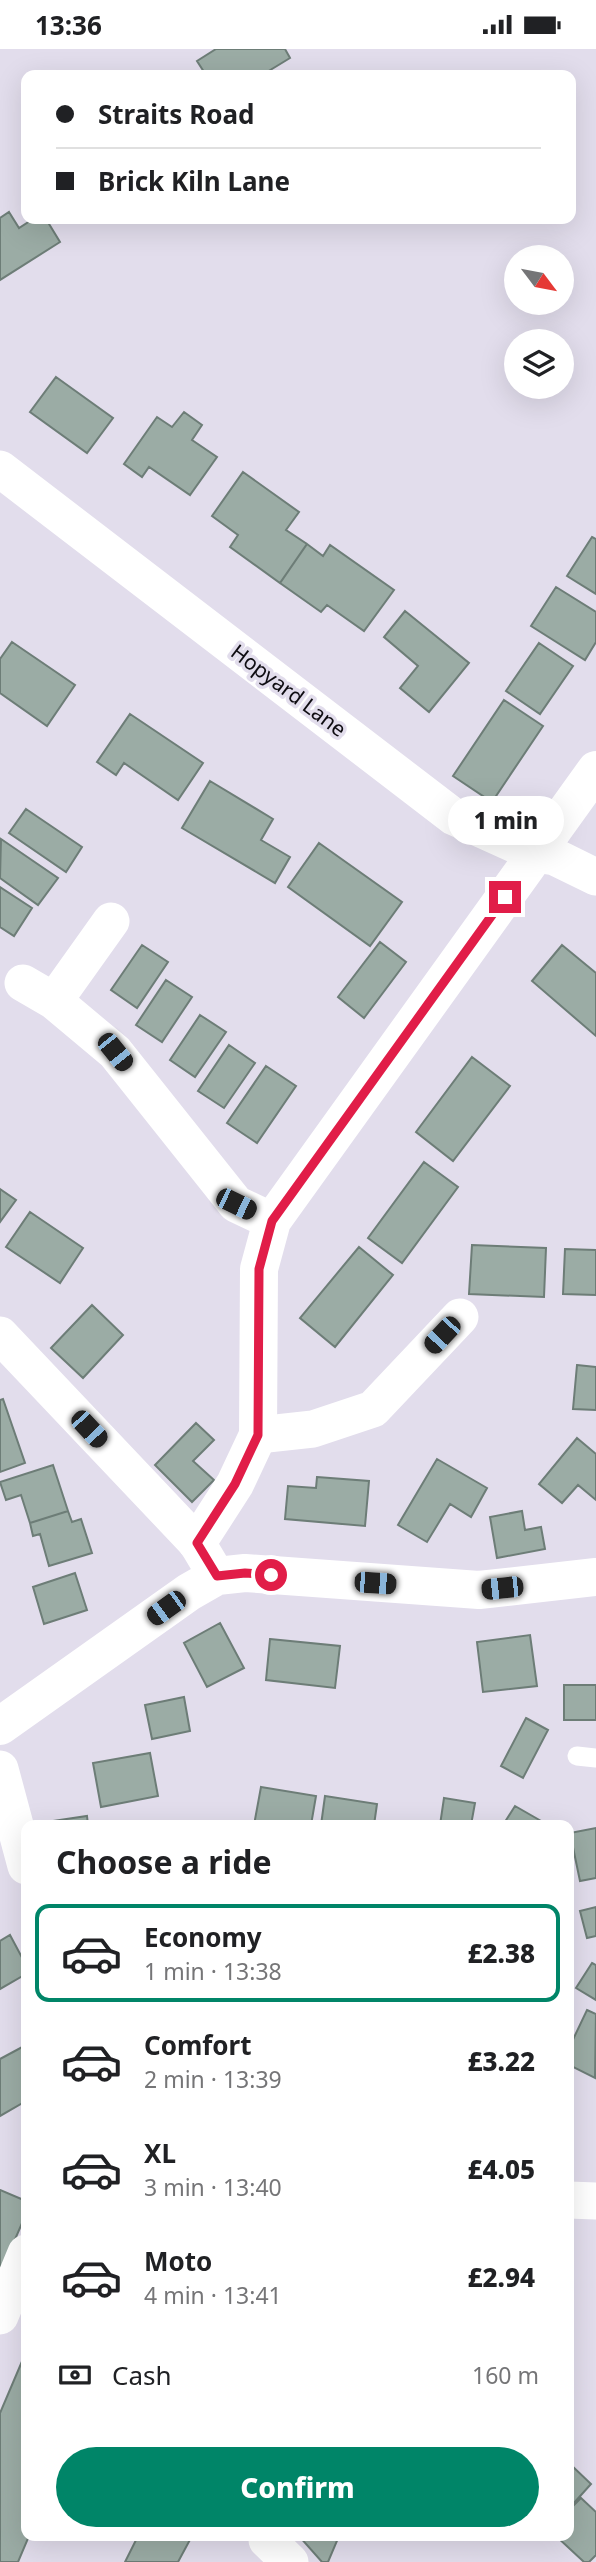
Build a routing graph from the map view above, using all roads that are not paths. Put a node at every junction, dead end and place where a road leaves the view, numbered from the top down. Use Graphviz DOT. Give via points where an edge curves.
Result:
graph roads {
  1 [pos="0,469"];
  2 [pos="596,771"];
  3 [pos="536,854"];
  4 [pos="596,877"];
  5 [pos="111,921"];
  6 [pos="23,983"];
  7 [pos="54,1001"];
  8 [pos="272,1221"];
  9 [pos="460,1317"];
  10 [pos="0,1335"];
  11 [pos="258,1435"];
  12 [pos="197,1543"];
  13 [pos="217,1576"];
  14 [pos="596,1577"];
  15 [pos="0,1726"];
  16 [pos="0,1769"];
  17 [pos="21,1847"];
  18 [pos="574,2200"];
  19 [pos="596,2201"];
  20 [pos="21,2265"];
  21 [pos="0,2316"];
  1 -- 3 [label="street, Hopyard Lane" via="454,817"];
  2 -- 3 [label="street"];
  3 -- 4 [label="street, Hopyard Lane" via="555,857"];
  3 -- 8 [label="street"];
  5 -- 7 [label="street"];
  6 -- 7 [label="street"];
  7 -- 8 [label="street" via="115,1052 236,1204"];
  8 -- 11 [label="street" via="259,1269"];
  9 -- 11 [label="street" via="373,1409 313,1429"];
  10 -- 12 [label="street"];
  11 -- 12 [label="street" via="235,1484"];
  12 -- 13 [label="street"];
  13 -- 14 [label="street" via="245,1573 479,1590"];
  13 -- 15 [label="street"];
  16 -- 17 [label="street"];
  18 -- 19 [label="street"];
  20 -- 21 [label="street"];
}
